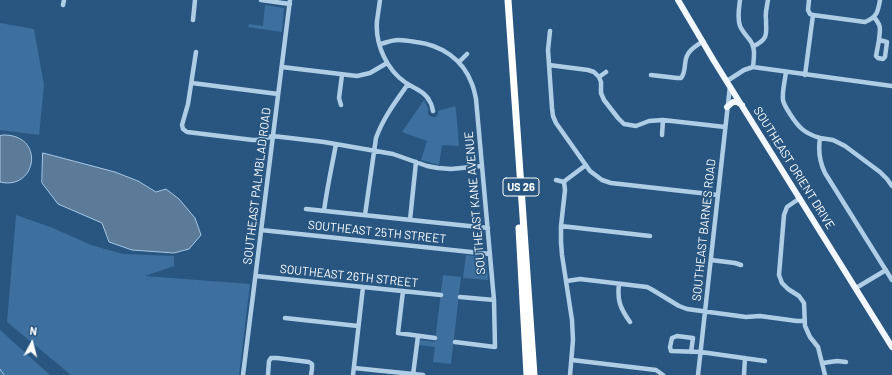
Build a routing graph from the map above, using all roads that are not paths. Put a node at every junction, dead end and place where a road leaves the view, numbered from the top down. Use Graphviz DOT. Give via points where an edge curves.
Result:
graph roads {
  1 [pos="195,0"];
  2 [pos="261,0"];
  3 [pos="380,0"];
  4 [pos="504,0"];
  5 [pos="508,0"];
  6 [pos="678,0"];
  7 [pos="740,0"];
  8 [pos="768,0"];
  9 [pos="809,0"];
  10 [pos="880,0"];
  11 [pos="290,2"];
  12 [pos="813,15"];
  13 [pos="874,17"];
  14 [pos="193,20"];
  15 [pos="550,32"];
  16 [pos="879,40"];
  17 [pos="703,41"];
  18 [pos="380,44"];
  19 [pos="754,46"];
  20 [pos="196,52"];
  21 [pos="682,52"];
  22 [pos="467,54"];
  23 [pos="687,54"];
  24 [pos="459,62"];
  25 [pos="387,63"];
  26 [pos="550,66"];
  27 [pos="282,67"];
  28 [pos="753,67"];
  29 [pos="606,72"];
  30 [pos="786,72"];
  31 [pos="342,75"];
  32 [pos="651,75"];
  33 [pos="805,75"];
  34 [pos="599,77"];
  35 [pos="192,83"];
  36 [pos="408,84"];
  37 [pos="729,84"];
  38 [pos="892,86"];
  39 [pos="278,94"];
  40 [pos="341,104"];
  41 [pos="742,104"];
  42 [pos="727,107"];
  43 [pos="433,110"];
  44 [pos="664,120"];
  45 [pos="725,128"];
  46 [pos="662,135"];
  47 [pos="273,136"];
  48 [pos="820,138"];
  49 [pos="336,144"];
  50 [pos="374,151"];
  51 [pos="416,162"];
  52 [pos="586,165"];
  53 [pos="482,166"];
  54 [pos="556,180"];
  55 [pos="564,182"];
  56 [pos="892,185"];
  57 [pos="718,194"];
  58 [pos="800,198"];
  59 [pos="306,209"];
  60 [pos="324,211"];
  61 [pos="365,215"];
  62 [pos="410,220"];
  63 [pos="561,226"];
  64 [pos="488,228"];
  65 [pos="261,230"];
  66 [pos="650,236"];
  67 [pos="490,254"];
  68 [pos="711,260"];
  69 [pos="742,265"];
  70 [pos="886,270"];
  71 [pos="256,276"];
  72 [pos="892,280"];
  73 [pos="566,281"];
  74 [pos="619,284"];
  75 [pos="363,287"];
  76 [pos="856,288"];
  77 [pos="403,292"];
  78 [pos="441,295"];
  79 [pos="460,297"];
  80 [pos="494,300"];
  81 [pos="705,312"];
  82 [pos="285,318"];
  83 [pos="804,321"];
  84 [pos="630,322"];
  85 [pos="358,326"];
  86 [pos="418,336"];
  87 [pos="435,338"];
  88 [pos="693,338"];
  89 [pos="702,339"];
  90 [pos="455,342"];
  91 [pos="892,347"];
  92 [pos="691,352"];
  93 [pos="701,352"];
  94 [pos="745,358"];
  95 [pos="572,360"];
  96 [pos="765,361"];
  97 [pos="846,362"];
  98 [pos="823,364"];
  99 [pos="354,368"];
  100 [pos="645,368"];
  101 [pos="413,374"];
  102 [pos="243,375"];
  103 [pos="268,375"];
  104 [pos="311,375"];
  105 [pos="353,375"];
  106 [pos="423,375"];
  107 [pos="527,375"];
  108 [pos="534,375"];
  109 [pos="570,375"];
  110 [pos="644,375"];
  111 [pos="662,375"];
  112 [pos="698,375"];
  113 [pos="744,375"];
  114 [pos="825,375"];
  1 -- 14 [label="street"];
  2 -- 11 [label="street"];
  3 -- 18 [label="street" via="377,22"];
  4 -- 107 [label="highway, US 26"];
  5 -- 108 [label="highway, US 26"];
  6 -- 17 [label="main road, SOUTHEAST ORIENT DRIVE"];
  7 -- 19 [label="street" via="739,23"];
  8 -- 19 [label="street" via="765,36"];
  9 -- 12 [label="street" via="808,10"];
  10 -- 13 [label="street"];
  11 -- 27 [label="street, SOUTHEAST PALMBLAD ROAD"];
  12 -- 13 [label="street" via="865,22"];
  12 -- 33 [label="street"];
  13 -- 16 [label="street" via="880,26"];
  15 -- 26 [label="street"];
  17 -- 23 [label="street"];
  17 -- 37 [label="main road, SOUTHEAST ORIENT DRIVE"];
  18 -- 24 [label="street, SOUTHEAST KANE AVENUE" via="398,40 436,46"];
  18 -- 25 [label="street"];
  19 -- 28 [label="street"];
  20 -- 35 [label="street"];
  21 -- 23 [label="street"];
  22 -- 24 [label="street"];
  23 -- 32 [label="street" via="681,78"];
  24 -- 53 [label="street, SOUTHEAST KANE AVENUE" via="467,73 476,99"];
  25 -- 31 [label="street" via="366,75"];
  25 -- 36 [label="street" via="397,76"];
  26 -- 34 [label="street" via="588,70"];
  26 -- 52 [label="street" via="553,116 560,130"];
  27 -- 31 [label="street"];
  27 -- 39 [label="street, SOUTHEAST PALMBLAD ROAD"];
  28 -- 30 [label="street"];
  28 -- 37 [label="street" via="744,70"];
  29 -- 34 [label="street"];
  30 -- 33 [label="street"];
  30 -- 48 [label="street" via="784,105 797,125 812,136"];
  31 -- 40 [label="street" via="339,98"];
  33 -- 38 [label="street"];
  34 -- 44 [label="street" via="600,93 624,124 636,126 649,121"];
  35 -- 39 [label="street"];
  35 -- 47 [label="street" via="182,123 184,130 253,140"];
  36 -- 43 [label="street" via="424,94"];
  36 -- 50 [label="street" via="384,118"];
  37 -- 41 [label="main road, SOUTHEAST ORIENT DRIVE"];
  37 -- 42 [label="street, SOUTHEAST BARNES ROAD"];
  39 -- 47 [label="street, SOUTHEAST PALMBLAD ROAD"];
  41 -- 42 [label="main road" via="733,102"];
  41 -- 58 [label="main road, SOUTHEAST ORIENT DRIVE"];
  42 -- 45 [label="street, SOUTHEAST BARNES ROAD"];
  44 -- 45 [label="street"];
  44 -- 46 [label="street"];
  45 -- 57 [label="street, SOUTHEAST BARNES ROAD"];
  47 -- 49 [label="street"];
  47 -- 65 [label="street, SOUTHEAST PALMBLAD ROAD"];
  48 -- 56 [label="street" via="846,146 880,172"];
  48 -- 70 [label="street" via="821,165"];
  49 -- 50 [label="street"];
  49 -- 60 [label="street"];
  50 -- 51 [label="street"];
  50 -- 61 [label="street"];
  51 -- 53 [label="street" via="438,168"];
  51 -- 62 [label="street"];
  52 -- 55 [label="street"];
  52 -- 57 [label="street" via="606,182"];
  53 -- 64 [label="street, SOUTHEAST KANE AVENUE"];
  54 -- 55 [label="street"];
  55 -- 63 [label="street"];
  57 -- 68 [label="street, SOUTHEAST BARNES ROAD"];
  58 -- 76 [label="main road, SOUTHEAST ORIENT DRIVE"];
  58 -- 83 [label="street" via="787,207 784,215 779,271 780,279 785,286 802,299 805,307"];
  59 -- 60 [label="street"];
  60 -- 61 [label="street"];
  61 -- 62 [label="street"];
  62 -- 64 [label="street"];
  63 -- 66 [label="street"];
  63 -- 73 [label="street"];
  64 -- 67 [label="street, SOUTHEAST KANE AVENUE"];
  65 -- 67 [label="street, SOUTHEAST 25TH STREET"];
  65 -- 71 [label="street, SOUTHEAST PALMBLAD ROAD"];
  67 -- 80 [label="street, SOUTHEAST KANE AVENUE"];
  68 -- 69 [label="street"];
  68 -- 81 [label="street, SOUTHEAST BARNES ROAD"];
  70 -- 72 [label="street"];
  70 -- 76 [label="street"];
  71 -- 75 [label="street, SOUTHEAST 26TH STREET"];
  71 -- 102 [label="street, SOUTHEAST PALMBLAD ROAD"];
  73 -- 74 [label="street" via="580,279"];
  73 -- 95 [label="street" via="574,340"];
  74 -- 81 [label="street" via="647,287 683,308"];
  74 -- 84 [label="street" via="619,302"];
  75 -- 77 [label="street, SOUTHEAST 26TH STREET"];
  75 -- 85 [label="street"];
  76 -- 91 [label="main road, SOUTHEAST ORIENT DRIVE"];
  77 -- 78 [label="street, SOUTHEAST 26TH STREET"];
  77 -- 86 [label="street" via="398,333"];
  79 -- 80 [label="street"];
  80 -- 90 [label="street, SOUTHEAST KANE AVENUE" via="495,347"];
  81 -- 83 [label="street"];
  81 -- 89 [label="street, SOUTHEAST BARNES ROAD"];
  82 -- 85 [label="street"];
  83 -- 98 [label="street" via="808,334 818,347"];
  85 -- 99 [label="street"];
  86 -- 87 [label="street"];
  86 -- 101 [label="street"];
  88 -- 89 [label="street"];
  88 -- 92 [label="street"];
  88 -- 92 [label="street" via="673,337 670,347 672,350"];
  89 -- 93 [label="street, SOUTHEAST BARNES ROAD"];
  92 -- 93 [label="street"];
  93 -- 94 [label="street"];
  93 -- 112 [label="street, SOUTHEAST BARNES ROAD"];
  94 -- 96 [label="street"];
  94 -- 113 [label="street"];
  95 -- 100 [label="street"];
  95 -- 109 [label="street"];
  97 -- 98 [label="street"];
  98 -- 114 [label="street"];
  99 -- 101 [label="street"];
  99 -- 105 [label="street"];
  100 -- 110 [label="street"];
  100 -- 111 [label="street" via="656,370"];
  101 -- 106 [label="street"];
  103 -- 104 [label="street" via="271,358 309,362 312,364"];
}
